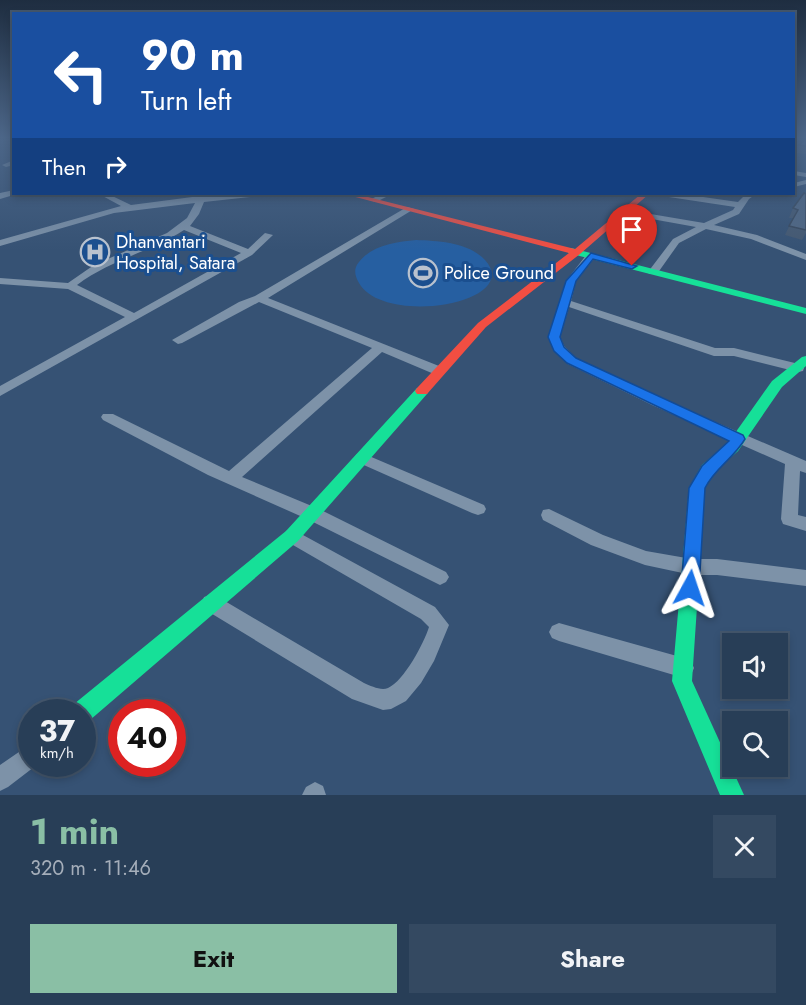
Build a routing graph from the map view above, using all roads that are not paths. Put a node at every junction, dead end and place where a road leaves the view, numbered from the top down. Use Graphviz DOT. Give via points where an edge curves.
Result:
graph roads {
  1 [pos="105,195"];
  2 [pos="240,195"];
  3 [pos="352,195"];
  4 [pos="385,195"];
  5 [pos="644,195"];
  6 [pos="675,195"];
  7 [pos="749,195"];
  8 [pos="200,199"];
  9 [pos="374,200"];
  10 [pos="740,205"];
  11 [pos="130,208"];
  12 [pos="410,209"];
  13 [pos="624,211"];
  14 [pos="704,225"];
  15 [pos="183,226"];
  16 [pos="268,235"];
  17 [pos="0,243"];
  18 [pos="249,253"];
  19 [pos="584,254"];
  20 [pos="806,257"];
  21 [pos="652,272"];
  22 [pos="0,281"];
  23 [pos="70,286"];
  24 [pos="259,298"];
  25 [pos="564,302"];
  26 [pos="806,311"];
  27 [pos="134,317"];
  28 [pos="178,340"];
  29 [pos="380,347"];
  30 [pos="802,364"];
  31 [pos="439,371"];
  32 [pos="0,392"];
  33 [pos="108,417"];
  34 [pos="738,439"];
  35 [pos="362,458"];
  36 [pos="799,465"];
  37 [pos="230,479"];
  38 [pos="478,509"];
  39 [pos="313,513"];
  40 [pos="549,515"];
  41 [pos="806,524"];
  42 [pos="292,536"];
  43 [pos="692,567"];
  44 [pos="440,577"];
  45 [pos="806,578"];
  46 [pos="211,603"];
  47 [pos="559,632"];
  48 [pos="684,668"];
  49 [pos="96,700"];
  50 [pos="18,765"];
  51 [pos="0,779"];
  52 [pos="732,795"];
  1 -- 11 [label="street"];
  2 -- 8 [label="street"];
  3 -- 9 [label="street"];
  4 -- 9 [label="street"];
  5 -- 13 [label="street"];
  6 -- 10 [label="street"];
  7 -- 10 [label="street"];
  8 -- 11 [label="street"];
  8 -- 15 [label="street" via="198,210"];
  9 -- 12 [label="street"];
  10 -- 14 [label="street" via="736,212"];
  11 -- 17 [label="street"];
  12 -- 19 [label="street"];
  12 -- 24 [label="street"];
  13 -- 14 [label="street"];
  13 -- 19 [label="street"];
  14 -- 20 [label="street" via="754,237"];
  14 -- 21 [label="street" via="676,241"];
  15 -- 18 [label="street"];
  15 -- 23 [label="street" via="95,268"];
  16 -- 18 [label="street"];
  18 -- 27 [label="street"];
  19 -- 21 [label="street"];
  19 -- 25 [label="street"];
  19 -- 31 [label="street" via="482,325"];
  21 -- 26 [label="street"];
  22 -- 23 [label="street"];
  23 -- 27 [label="street"];
  24 -- 28 [label="street"];
  24 -- 29 [label="street"];
  25 -- 30 [label="street" via="714,352"];
  25 -- 34 [label="street" via="554,337 572,361"];
  27 -- 32 [label="street"];
  29 -- 31 [label="street"];
  29 -- 37 [label="street"];
  30 -- 34 [label="street" via="777,384"];
  31 -- 35 [label="street"];
  33 -- 37 [label="street"];
  34 -- 36 [label="street"];
  34 -- 43 [label="street" via="707,470 697,488"];
  35 -- 38 [label="street"];
  35 -- 39 [label="street"];
  36 -- 41 [label="street" via="789,519"];
  37 -- 39 [label="street"];
  39 -- 42 [label="street"];
  39 -- 44 [label="street"];
  40 -- 43 [label="street" via="597,540 645,558"];
  42 -- 46 [label="street"];
  42 -- 46 [label="street" via="428,613 440,625 438,636 406,687 390,699 359,692"];
  43 -- 45 [label="street"];
  43 -- 48 [label="street"];
  46 -- 49 [label="street"];
  47 -- 48 [label="street"];
  48 -- 52 [label="street" via="682,681"];
  50 -- 51 [label="street"];
}
